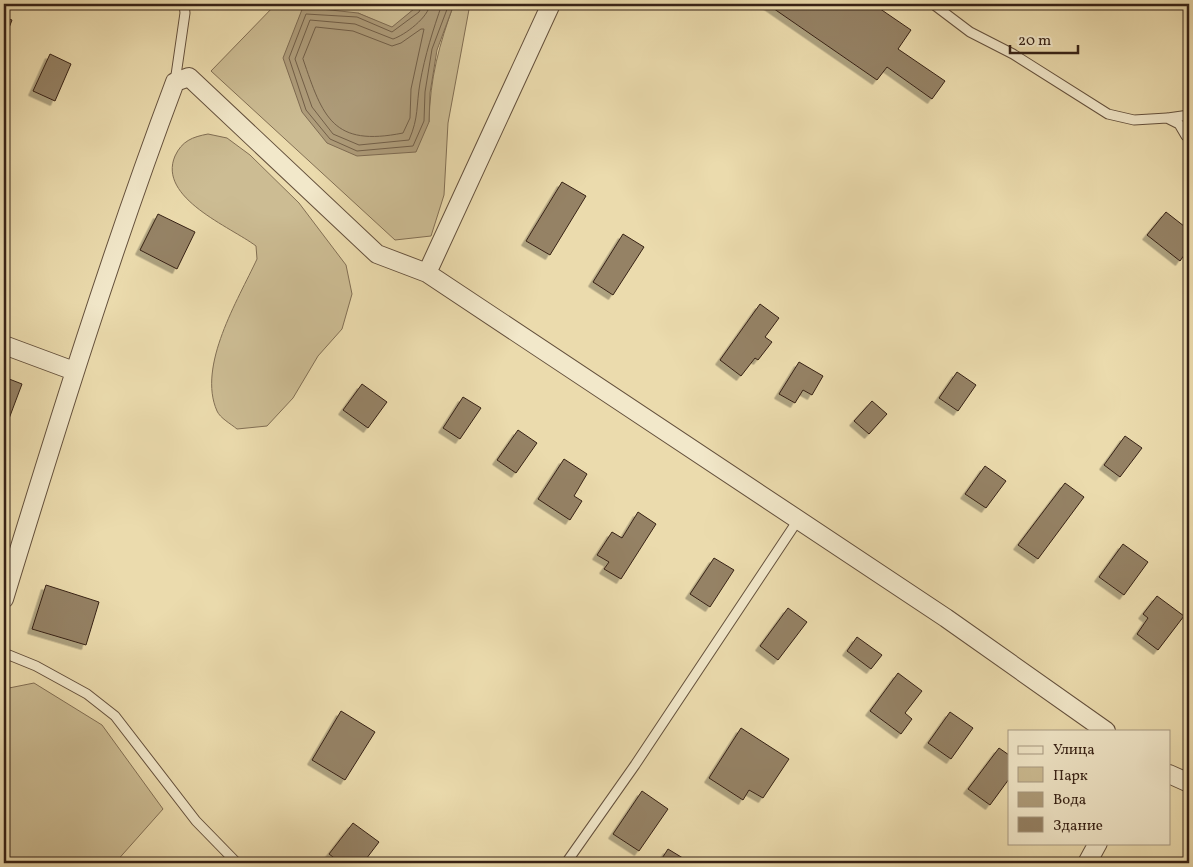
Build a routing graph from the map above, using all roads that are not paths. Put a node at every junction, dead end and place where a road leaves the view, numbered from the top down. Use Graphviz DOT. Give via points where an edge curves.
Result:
graph roads {
  1 [pos="184,4"];
  2 [pos="551,4"];
  3 [pos="933,4"];
  4 [pos="175,82"];
  5 [pos="1189,115"];
  6 [pos="1167,118"];
  7 [pos="1186,136"];
  8 [pos="428,273"];
  9 [pos="4,345"];
  10 [pos="74,371"];
  11 [pos="798,520"];
  12 [pos="4,599"];
  13 [pos="4,653"];
  14 [pos="1105,730"];
  15 [pos="1170,774"];
  16 [pos="1189,783"];
  17 [pos="1098,844"];
  18 [pos="237,863"];
  19 [pos="566,863"];
  20 [pos="1088,863"];
  1 -- 4 [label="lane"];
  2 -- 8 [label="street"];
  3 -- 6 [label="lane" via="970,32 1013,54 1108,114 1134,120"];
  4 -- 8 [label="street" via="189,77 377,254"];
  4 -- 10 [label="street"];
  5 -- 6 [label="lane"];
  6 -- 7 [label="lane" via="1179,124"];
  8 -- 11 [label="street"];
  9 -- 10 [label="street"];
  10 -- 12 [label="street"];
  11 -- 14 [label="street" via="946,618"];
  11 -- 19 [label="lane"];
  13 -- 18 [label="lane" via="36,666 87,694 115,716 196,821"];
  15 -- 16 [label="street"];
  17 -- 20 [label="street"];
}
